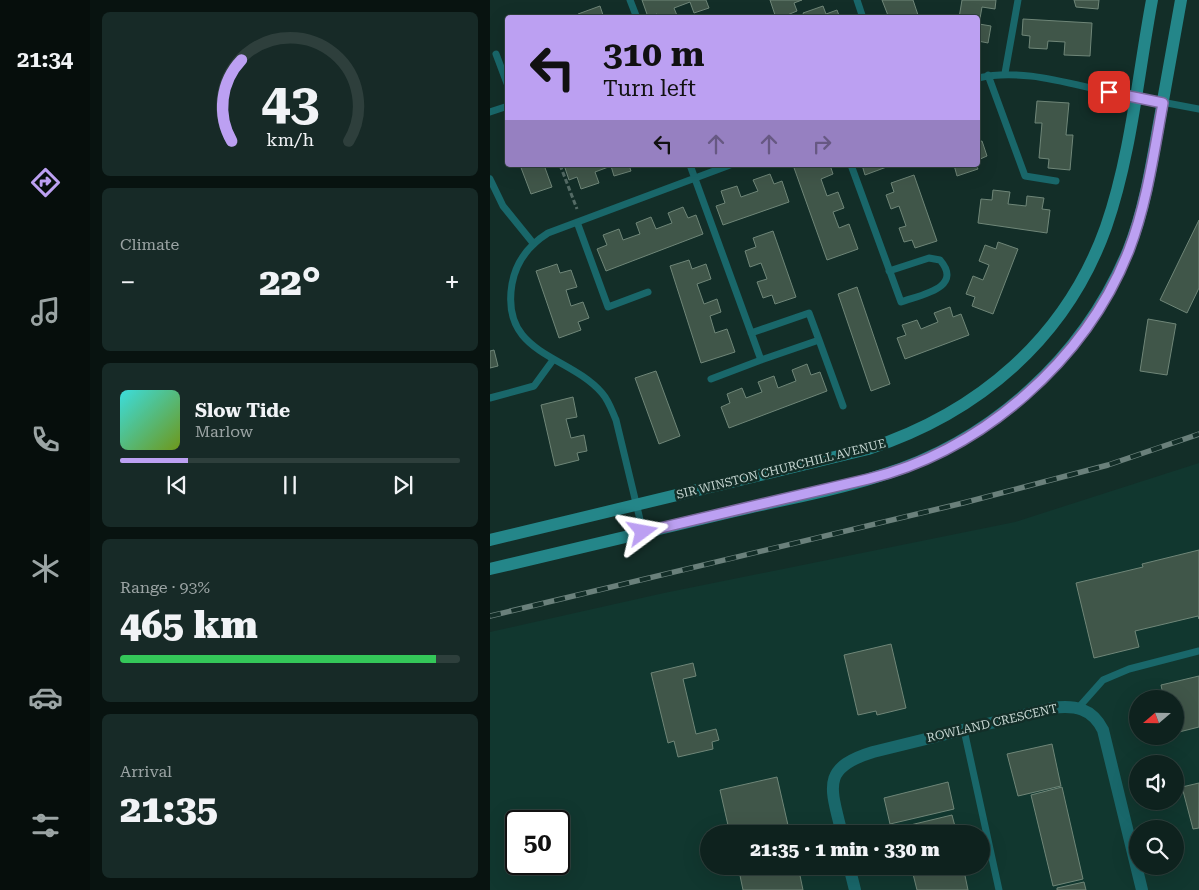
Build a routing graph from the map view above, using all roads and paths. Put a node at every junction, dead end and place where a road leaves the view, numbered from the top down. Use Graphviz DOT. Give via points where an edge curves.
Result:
graph roads {
  1 [pos="630,0"];
  2 [pos="857,0"];
  3 [pos="1018,0"];
  4 [pos="1152,0"];
  5 [pos="1181,0"];
  6 [pos="636,15"];
  7 [pos="862,15"];
  8 [pos="496,54"];
  9 [pos="1005,73"];
  10 [pos="988,76"];
  11 [pos="505,78"];
  12 [pos="980,78"];
  13 [pos="1109,92"];
  14 [pos="1135,97"];
  15 [pos="1163,103"];
  16 [pos="505,107"];
  17 [pos="1199,109"];
  18 [pos="490,112"];
  19 [pos="561,167"];
  20 [pos="691,167"];
  21 [pos="724,167"];
  22 [pos="851,167"];
  23 [pos="694,178"];
  24 [pos="490,179"];
  25 [pos="1056,181"];
  26 [pos="577,210"];
  27 [pos="577,222"];
  28 [pos="532,243"];
  29 [pos="890,271"];
  30 [pos="648,292"];
  31 [pos="751,334"];
  32 [pos="819,340"];
  33 [pos="553,360"];
  34 [pos="761,360"];
  35 [pos="711,379"];
  36 [pos="490,398"];
  37 [pos="843,406"];
  38 [pos="637,505"];
  39 [pos="643,532"];
  40 [pos="490,540"];
  41 [pos="490,569"];
  42 [pos="1199,651"];
  43 [pos="1079,707"];
  44 [pos="964,730"];
  45 [pos="840,825"];
  46 [pos="851,875"];
  47 [pos="855,890"];
  48 [pos="999,890"];
  49 [pos="1142,890"];
  1 -- 6 [label="lane"];
  2 -- 7 [label="lane"];
  3 -- 9 [label="lane"];
  4 -- 14 [label="main road, SIR WINSTON CHURCHILL AVENUE"];
  5 -- 15 [label="main road"];
  8 -- 11 [label="lane"];
  9 -- 10 [label="lane"];
  9 -- 13 [label="lane"];
  10 -- 12 [label="lane"];
  10 -- 25 [label="lane" via="1025,176"];
  13 -- 14 [label="street"];
  14 -- 15 [label="lane"];
  14 -- 38 [label="main road, SIR WINSTON CHURCHILL AVENUE" via="1114,202 1092,261 1045,333 1000,379 957,410 891,441 846,455"];
  15 -- 17 [label="lane"];
  15 -- 39 [label="main road" via="1148,184 1124,260 1081,334 1021,399 968,437 899,470"];
  16 -- 18 [label="lane"];
  19 -- 26 [label="path"];
  20 -- 23 [label="lane"];
  21 -- 23 [label="lane"];
  22 -- 29 [label="lane"];
  23 -- 27 [label="lane"];
  23 -- 31 [label="lane"];
  24 -- 28 [label="lane" via="503,206"];
  27 -- 28 [label="lane" via="548,232"];
  27 -- 30 [label="lane" via="608,307"];
  28 -- 33 [label="lane" via="515,271 511,306 525,338"];
  29 -- 29 [label="lane" via="901,302 942,287 948,272 940,260 929,258"];
  31 -- 32 [label="lane" via="809,313"];
  31 -- 34 [label="lane"];
  32 -- 34 [label="lane"];
  32 -- 37 [label="lane"];
  33 -- 36 [label="lane" via="534,386"];
  33 -- 38 [label="lane" via="592,383 609,404"];
  34 -- 35 [label="lane"];
  38 -- 39 [label="lane"];
  38 -- 40 [label="main road, SIR WINSTON CHURCHILL AVENUE"];
  39 -- 41 [label="main road"];
  42 -- 43 [label="lane" via="1129,669 1103,680"];
  43 -- 44 [label="street, ROWLAND CRESCENT" via="1052,708"];
  43 -- 49 [label="street" via="1097,719 1107,741"];
  44 -- 45 [label="street, ROWLAND CRESCENT" via="859,756 840,766 833,788"];
  44 -- 48 [label="lane"];
  46 -- 47 [label="street"];
}
